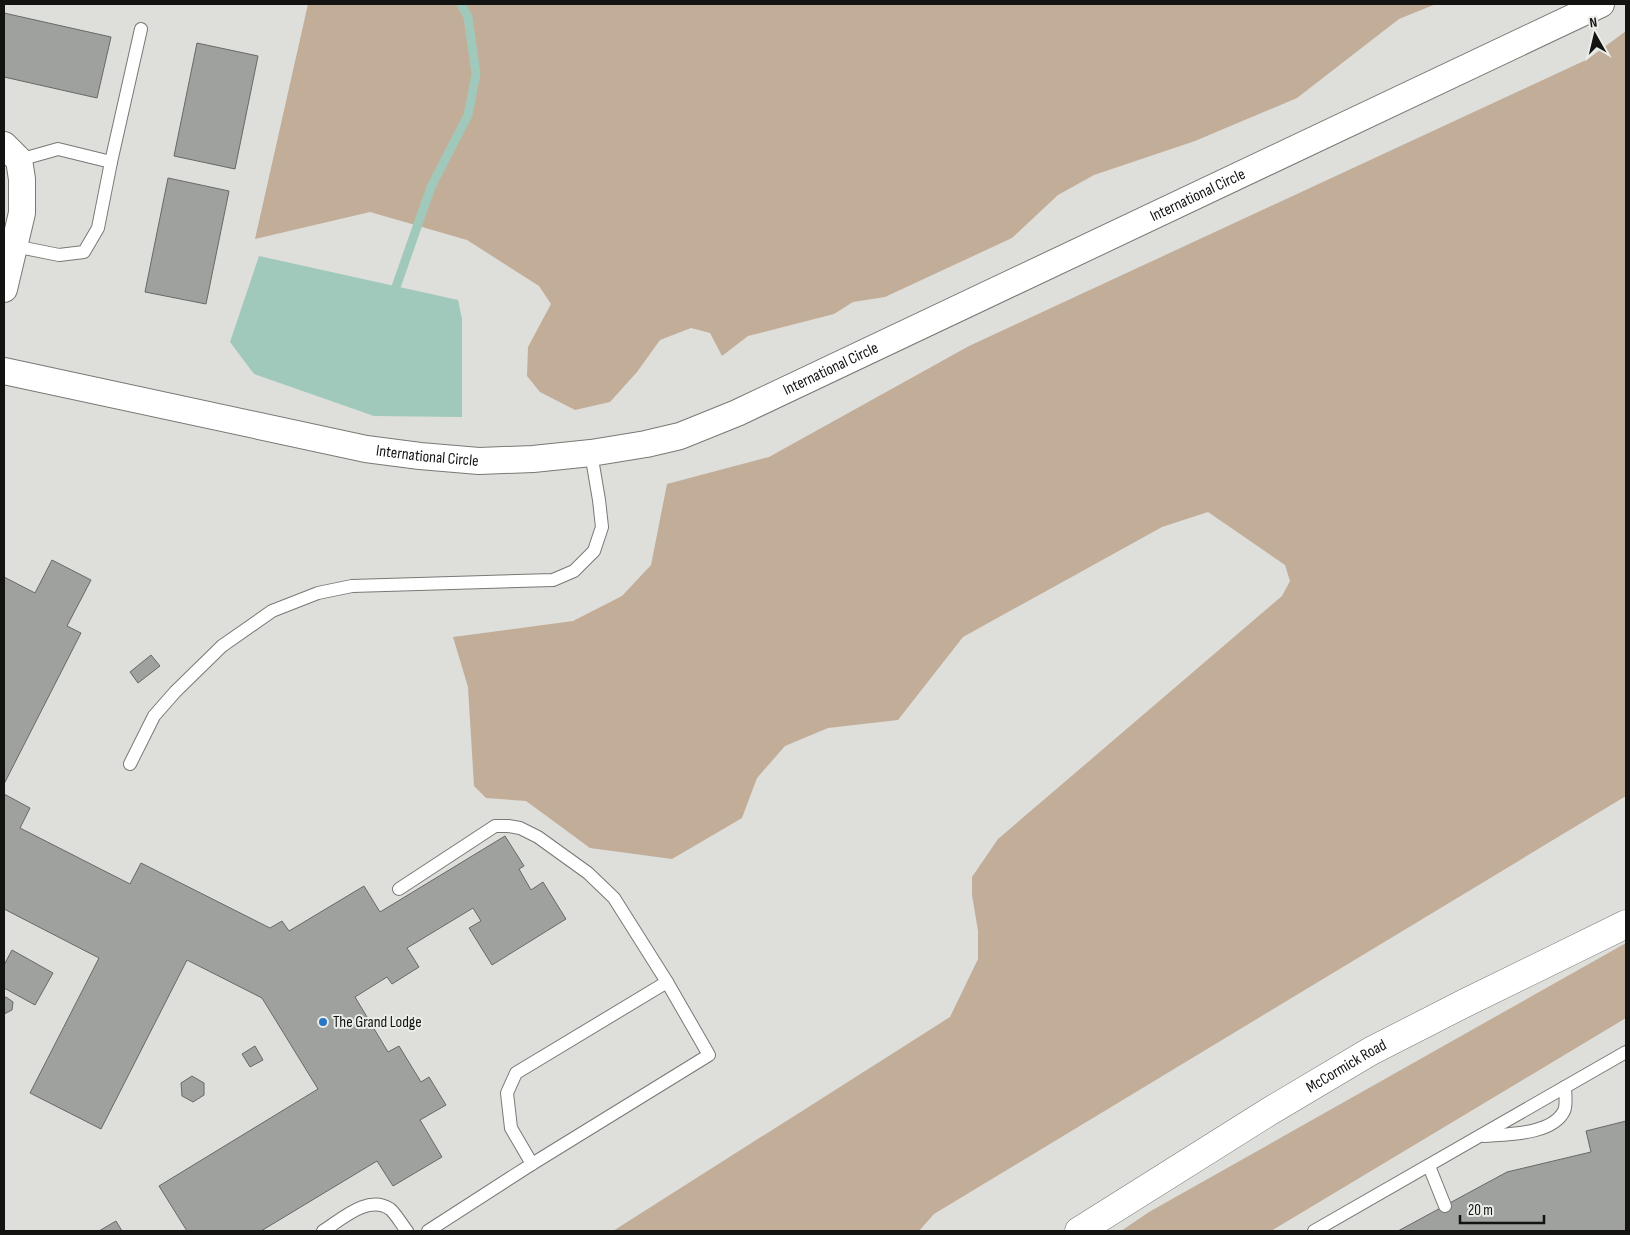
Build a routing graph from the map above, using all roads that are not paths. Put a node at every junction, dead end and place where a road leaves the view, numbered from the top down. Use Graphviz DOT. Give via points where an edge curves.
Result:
graph roads {
  1 [pos="1602,4"];
  2 [pos="141,29"];
  3 [pos="11,152"];
  4 [pos="111,162"];
  5 [pos="14,246"];
  6 [pos="4,289"];
  7 [pos="4,371"];
  8 [pos="591,453"];
  9 [pos="130,764"];
  10 [pos="398,888"];
  11 [pos="1626,924"];
  12 [pos="667,982"];
  13 [pos="1626,1052"];
  14 [pos="1565,1087"];
  15 [pos="1479,1137"];
  16 [pos="532,1164"];
  17 [pos="1429,1166"];
  18 [pos="1445,1206"];
  19 [pos="323,1231"];
  20 [pos="406,1231"];
  21 [pos="428,1231"];
  22 [pos="1079,1231"];
  23 [pos="1314,1231"];
  1 -- 8 [label="street, International Circle" via="737,413 680,436"];
  2 -- 4 [label="lane"];
  3 -- 4 [label="lane" via="58,149"];
  3 -- 5 [label="street" via="22,179 22,213"];
  4 -- 5 [label="lane" via="98,228 84,252 59,255"];
  5 -- 6 [label="street"];
  7 -- 8 [label="street, International Circle" via="366,449 479,461"];
  8 -- 9 [label="lane" via="602,527 594,551 574,571 553,580 352,586 318,593 272,611 222,646 176,692 154,716"];
  10 -- 12 [label="lane" via="495,826 520,828 588,873 614,898"];
  11 -- 22 [label="main road, McCormick Road" via="1371,1051"];
  12 -- 16 [label="lane" via="516,1073 507,1093 511,1128"];
  12 -- 16 [label="lane" via="709,1055"];
  13 -- 14 [label="lane"];
  14 -- 15 [label="lane"];
  14 -- 15 [label="lane" via="1565,1109 1558,1119 1544,1128"];
  15 -- 17 [label="lane"];
  16 -- 21 [label="lane"];
  17 -- 18 [label="lane"];
  17 -- 23 [label="lane"];
  19 -- 20 [label="lane" via="359,1208 373,1204 390,1210"];
}
